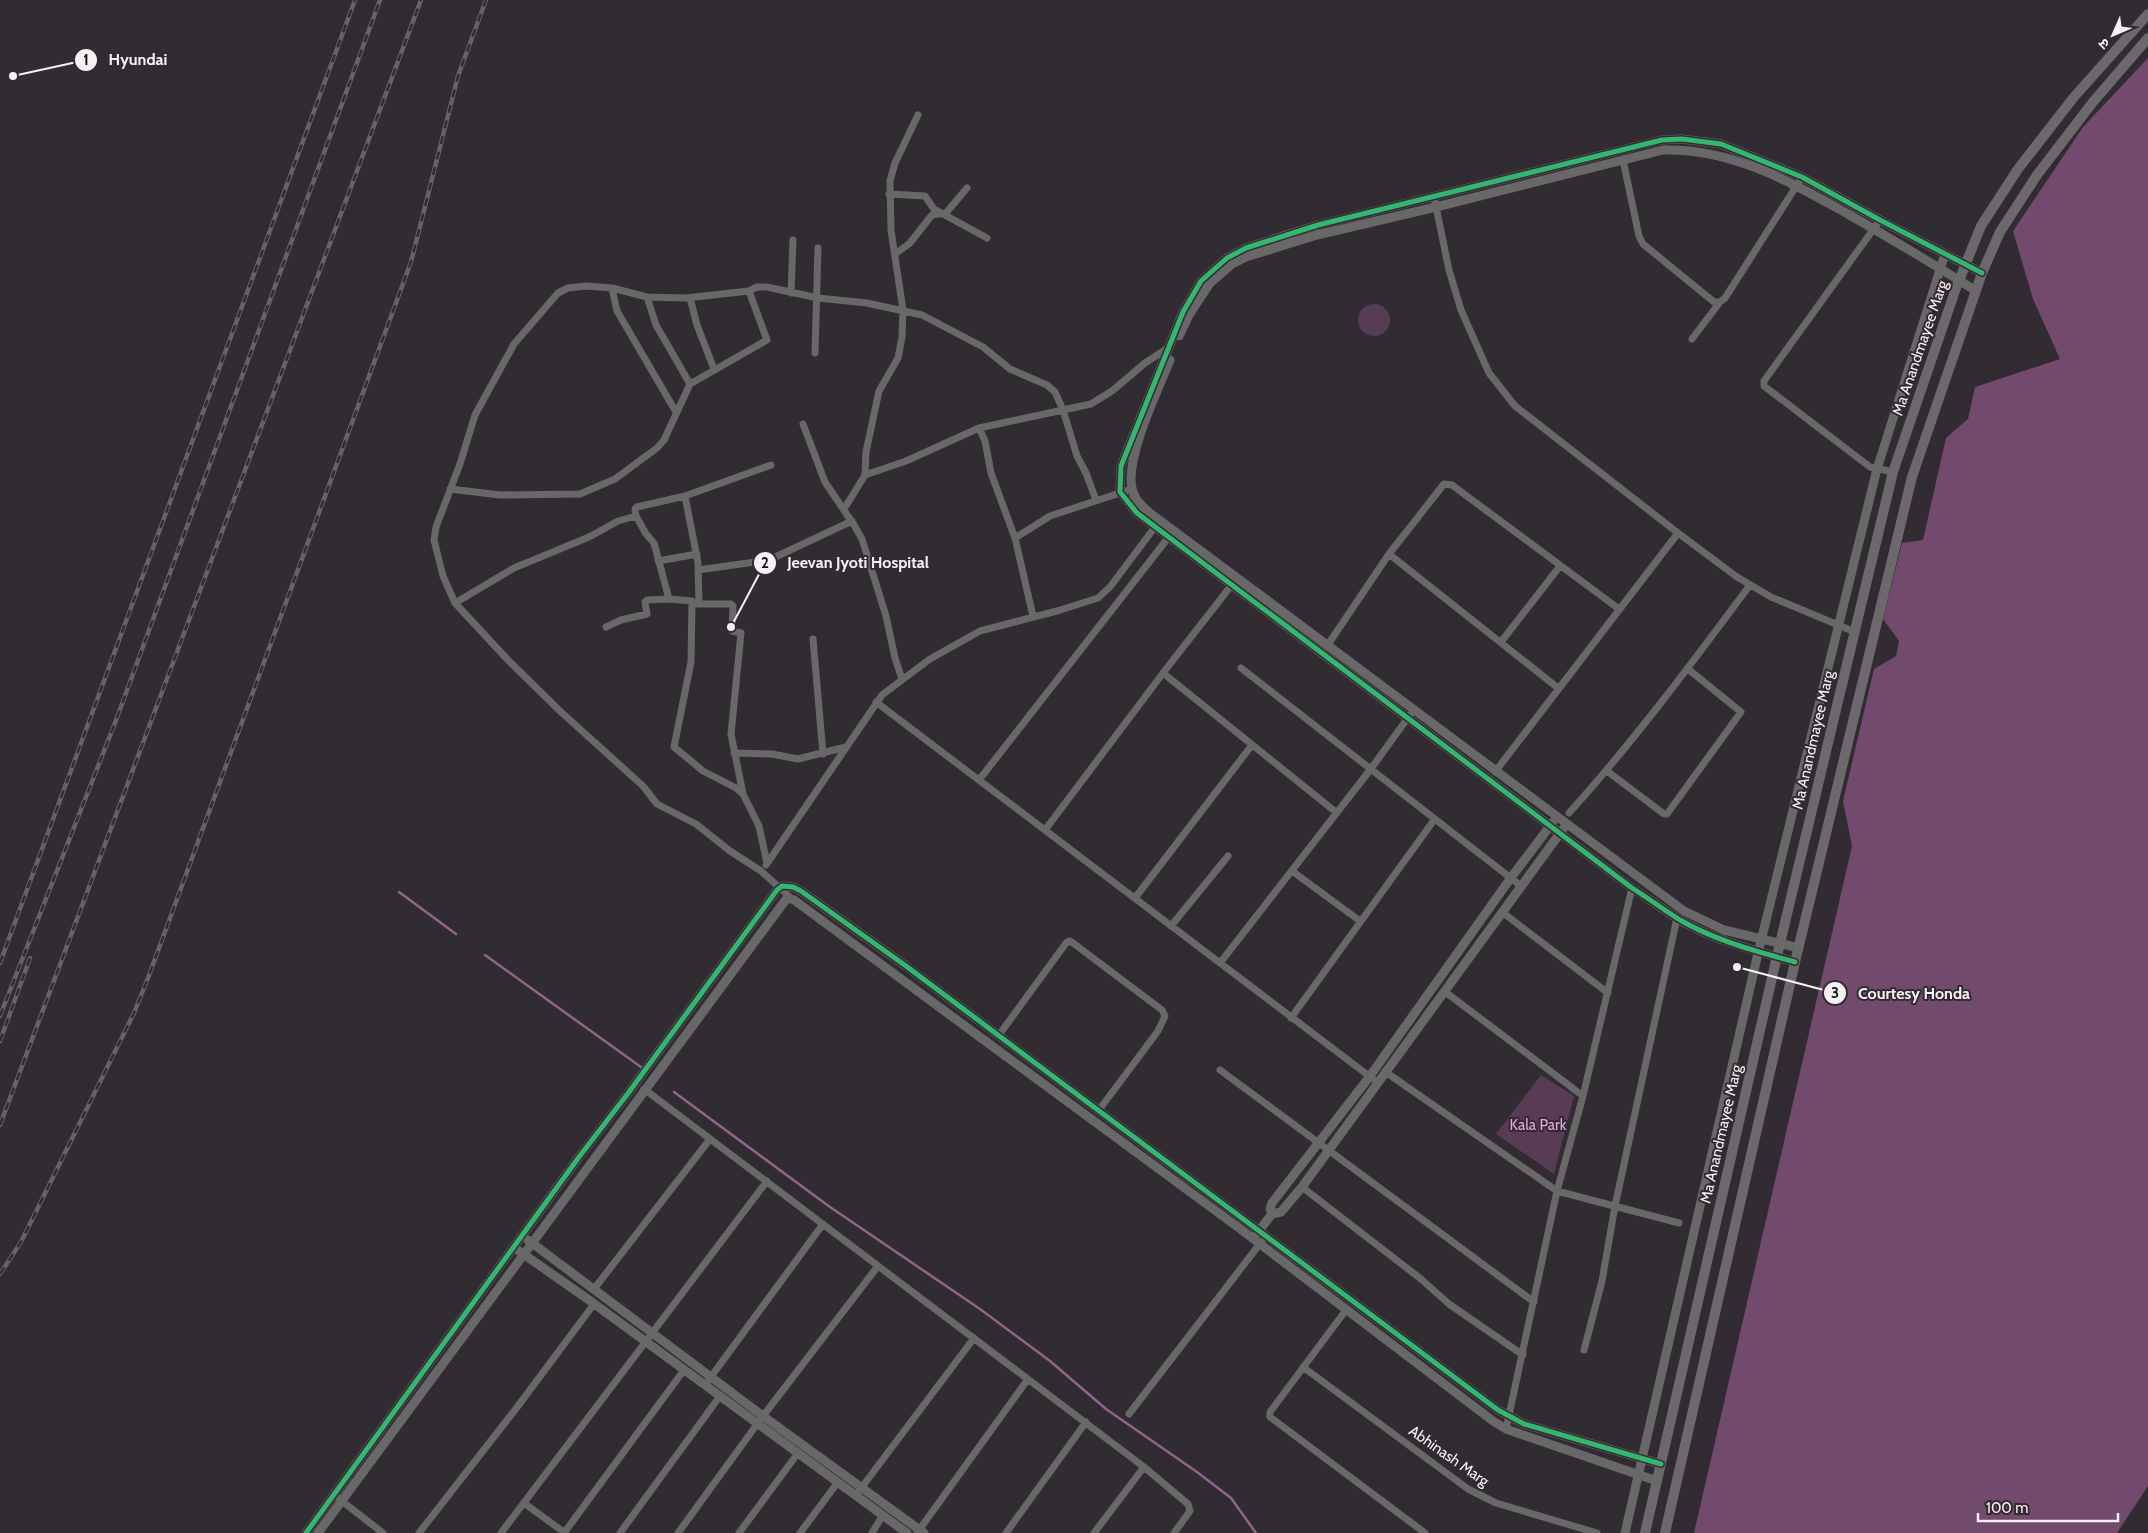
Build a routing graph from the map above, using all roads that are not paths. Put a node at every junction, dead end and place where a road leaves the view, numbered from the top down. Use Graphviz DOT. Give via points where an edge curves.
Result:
graph roads {
  1 [pos="2148,14"];
  2 [pos="2148,38"];
  3 [pos="918,115"];
  4 [pos="1623,160"];
  5 [pos="1802,177"];
  6 [pos="1797,186"];
  7 [pos="967,188"];
  8 [pos="890,194"];
  9 [pos="1434,197"];
  10 [pos="1436,208"];
  11 [pos="942,214"];
  12 [pos="1880,220"];
  13 [pos="1875,229"];
  14 [pos="986,238"];
  15 [pos="793,240"];
  16 [pos="818,248"];
  17 [pos="895,254"];
  18 [pos="1945,254"];
  19 [pos="1965,264"];
  20 [pos="1941,268"];
  21 [pos="1982,273"];
  22 [pos="1959,280"];
  23 [pos="612,288"];
  24 [pos="1202,288"];
  25 [pos="749,291"];
  26 [pos="1976,291"];
  27 [pos="791,292"];
  28 [pos="647,297"];
  29 [pos="690,298"];
  30 [pos="818,298"];
  31 [pos="1720,302"];
  32 [pos="903,310"];
  33 [pos="1692,339"];
  34 [pos="1168,348"];
  35 [pos="815,353"];
  36 [pos="714,369"];
  37 [pos="690,384"];
  38 [pos="1063,410"];
  39 [pos="676,412"];
  40 [pos="803,424"];
  41 [pos="979,428"];
  42 [pos="771,465"];
  43 [pos="1877,469"];
  44 [pos="1893,472"];
  45 [pos="866,475"];
  46 [pos="450,489"];
  47 [pos="1132,489"];
  48 [pos="1120,492"];
  49 [pos="685,496"];
  50 [pos="1096,500"];
  51 [pos="844,509"];
  52 [pos="636,516"];
  53 [pos="852,521"];
  54 [pos="1157,524"];
  55 [pos="1678,533"];
  56 [pos="1015,538"];
  57 [pos="1168,538"];
  58 [pos="697,554"];
  59 [pos="1389,554"];
  60 [pos="658,561"];
  61 [pos="1560,566"];
  62 [pos="698,570"];
  63 [pos="1236,581"];
  64 [pos="1750,585"];
  65 [pos="669,599"];
  66 [pos="455,603"];
  67 [pos="695,604"];
  68 [pos="1619,609"];
  69 [pos="1033,616"];
  70 [pos="1838,626"];
  71 [pos="606,627"];
  72 [pos="1855,632"];
  73 [pos="813,639"];
  74 [pos="1500,642"];
  75 [pos="1327,646"];
  76 [pos="1241,668"];
  77 [pos="1688,668"];
  78 [pos="1163,673"];
  79 [pos="902,679"];
  80 [pos="1558,688"];
  81 [pos="876,702"];
  82 [pos="1411,714"];
  83 [pos="1252,745"];
  84 [pos="846,747"];
  85 [pos="734,753"];
  86 [pos="823,754"];
  87 [pos="1370,770"];
  88 [pos="1607,771"];
  89 [pos="1495,772"];
  90 [pos="979,780"];
  91 [pos="743,794"];
  92 [pos="1336,813"];
  93 [pos="1569,813"];
  94 [pos="1434,820"];
  95 [pos="1554,822"];
  96 [pos="1563,829"];
  97 [pos="1045,830"];
  98 [pos="1228,856"];
  99 [pos="767,863"];
  100 [pos="1292,870"];
  101 [pos="761,871"];
  102 [pos="1510,879"];
  103 [pos="1521,886"];
  104 [pos="779,888"];
  105 [pos="1632,888"];
  106 [pos="791,898"];
  107 [pos="1135,898"];
  108 [pos="1502,912"];
  109 [pos="1677,918"];
  110 [pos="1360,921"];
  111 [pos="1171,926"];
  112 [pos="1761,939"];
  113 [pos="1780,943"];
  114 [pos="1799,948"];
  115 [pos="1758,953"];
  116 [pos="1777,956"];
  117 [pos="1796,962"];
  118 [pos="1220,963"];
  119 [pos="1444,992"];
  120 [pos="1608,993"];
  121 [pos="1291,1018"];
  122 [pos="999,1035"];
  123 [pos="1220,1070"];
  124 [pos="1387,1073"];
  125 [pos="1370,1076"];
  126 [pos="1379,1084"];
  127 [pos="644,1089"];
  128 [pos="1583,1096"];
  129 [pos="1098,1110"];
  130 [pos="710,1139"];
  131 [pos="1319,1142"];
  132 [pos="1329,1150"];
  133 [pos="767,1182"];
  134 [pos="1302,1187"];
  135 [pos="1557,1191"];
  136 [pos="1615,1206"];
  137 [pos="1272,1214"];
  138 [pos="1679,1223"];
  139 [pos="823,1224"];
  140 [pos="1263,1232"];
  141 [pos="523,1235"];
  142 [pos="1256,1241"];
  143 [pos="532,1243"];
  144 [pos="514,1248"];
  145 [pos="524,1254"];
  146 [pos="878,1266"];
  147 [pos="594,1289"];
  148 [pos="1534,1302"];
  149 [pos="594,1304"];
  150 [pos="1346,1310"];
  151 [pos="652,1332"];
  152 [pos="974,1338"];
  153 [pos="645,1341"];
  154 [pos="1584,1350"];
  155 [pos="1523,1355"];
  156 [pos="1303,1367"];
  157 [pos="684,1370"];
  158 [pos="1028,1379"];
  159 [pos="708,1381"];
  160 [pos="720,1396"];
  161 [pos="1129,1414"];
  162 [pos="1509,1416"];
  163 [pos="760,1420"];
  164 [pos="1086,1422"];
  165 [pos="1506,1429"];
  166 [pos="798,1453"];
  167 [pos="1643,1459"];
  168 [pos="1661,1464"];
  169 [pos="1144,1467"];
  170 [pos="1640,1474"];
  171 [pos="1657,1481"];
  172 [pos="838,1482"];
  173 [pos="862,1488"];
  174 [pos="856,1495"];
  175 [pos="338,1498"];
  176 [pos="524,1502"];
  177 [pos="883,1516"];
  178 [pos="920,1532"];
  179 [pos="306,1533"];
  180 [pos="318,1533"];
  181 [pos="383,1533"];
  182 [pos="419,1533"];
  183 [pos="501,1533"];
  184 [pos="565,1533"];
  185 [pos="620,1533"];
  186 [pos="678,1533"];
  187 [pos="740,1533"];
  188 [pos="800,1533"];
  189 [pos="872,1533"];
  190 [pos="907,1533"];
  191 [pos="1006,1533"];
  192 [pos="1094,1533"];
  193 [pos="1174,1533"];
  194 [pos="1425,1533"];
  195 [pos="1597,1533"];
  196 [pos="1625,1533"];
  197 [pos="1645,1533"];
  198 [pos="1665,1533"];
  1 -- 19 [label="main road, Ma Anandmayee Marg" via="2074,97 2020,166 1981,226"];
  2 -- 21 [label="main road" via="2037,175 2000,232"];
  3 -- 8 [label="street" via="891,172"];
  4 -- 6 [label="street" via="1663,150 1696,151 1756,166"];
  4 -- 10 [label="street"];
  4 -- 31 [label="street" via="1643,244 1714,302"];
  5 -- 6 [label="street"];
  5 -- 9 [label="street" via="1721,144 1662,140"];
  5 -- 12 [label="street"];
  6 -- 13 [label="street"];
  6 -- 31 [label="street"];
  7 -- 11 [label="street"];
  8 -- 11 [label="street" via="925,196 931,206"];
  8 -- 17 [label="street"];
  9 -- 10 [label="street"];
  9 -- 24 [label="street" via="1318,225 1246,248 1210,272"];
  10 -- 24 [label="street" via="1317,234 1246,257"];
  10 -- 55 [label="street" via="1461,310 1489,373 1515,406"];
  11 -- 14 [label="street"];
  11 -- 17 [label="street" via="932,215 910,243"];
  12 -- 13 [label="street"];
  12 -- 18 [label="street"];
  13 -- 20 [label="street"];
  13 -- 43 [label="street" via="1764,381 1764,386 1860,460"];
  15 -- 27 [label="street"];
  16 -- 30 [label="street"];
  17 -- 32 [label="street"];
  18 -- 19 [label="street"];
  18 -- 20 [label="street"];
  19 -- 21 [label="street"];
  19 -- 22 [label="main road, Ma Anandmayee Marg"];
  20 -- 22 [label="street"];
  20 -- 43 [label="street"];
  21 -- 26 [label="main road"];
  22 -- 26 [label="street"];
  22 -- 44 [label="main road, Ma Anandmayee Marg"];
  23 -- 28 [label="street"];
  23 -- 39 [label="street" via="617,311"];
  23 -- 46 [label="street" via="586,286 563,289 522,333 475,415"];
  24 -- 34 [label="street" via="1183,312"];
  24 -- 47 [label="street" via="1140,436"];
  25 -- 27 [label="street" via="767,287"];
  25 -- 29 [label="street"];
  25 -- 36 [label="street" via="767,339"];
  26 -- 114 [label="main road" via="1912,477"];
  27 -- 30 [label="street"];
  28 -- 29 [label="street"];
  28 -- 37 [label="street" via="659,331"];
  29 -- 36 [label="street"];
  30 -- 32 [label="street"];
  30 -- 35 [label="street"];
  31 -- 33 [label="street"];
  32 -- 38 [label="street" via="939,323 983,347 1010,369 1047,385 1055,392"];
  32 -- 45 [label="street" via="898,358 879,392 866,452"];
  34 -- 38 [label="street" via="1097,401"];
  34 -- 48 [label="street" via="1121,466"];
  36 -- 37 [label="street"];
  37 -- 39 [label="street"];
  38 -- 41 [label="street"];
  38 -- 50 [label="street" via="1077,456"];
  39 -- 46 [label="street" via="668,433 657,448 623,474 588,492 525,495"];
  40 -- 51 [label="street" via="825,482"];
  41 -- 45 [label="street" via="906,462"];
  41 -- 56 [label="street"];
  42 -- 49 [label="street"];
  43 -- 44 [label="street"];
  43 -- 70 [label="street"];
  44 -- 72 [label="main road, Ma Anandmayee Marg"];
  45 -- 51 [label="street"];
  46 -- 66 [label="street" via="434,540 443,576"];
  47 -- 48 [label="street"];
  47 -- 54 [label="street"];
  48 -- 50 [label="street"];
  48 -- 54 [label="street" via="1132,507"];
  49 -- 52 [label="street" via="637,507"];
  49 -- 58 [label="street"];
  50 -- 56 [label="street" via="1050,516"];
  51 -- 53 [label="street"];
  52 -- 60 [label="street" via="653,541"];
  52 -- 66 [label="street" via="514,568"];
  53 -- 62 [label="street" via="769,560"];
  53 -- 79 [label="street" via="862,539"];
  54 -- 57 [label="street"];
  54 -- 63 [label="street"];
  54 -- 69 [label="street" via="1104,594 1058,611"];
  55 -- 64 [label="street"];
  55 -- 68 [label="street"];
  56 -- 69 [label="street"];
  57 -- 63 [label="street"];
  57 -- 90 [label="street"];
  58 -- 60 [label="street"];
  58 -- 62 [label="street"];
  59 -- 61 [label="street" via="1440,486 1448,483"];
  59 -- 74 [label="street"];
  59 -- 75 [label="street"];
  60 -- 65 [label="street"];
  61 -- 68 [label="street"];
  61 -- 74 [label="street"];
  62 -- 67 [label="street"];
  63 -- 75 [label="street"];
  63 -- 78 [label="street"];
  63 -- 82 [label="street"];
  64 -- 70 [label="street"];
  64 -- 77 [label="street"];
  65 -- 67 [label="street" via="690,600"];
  65 -- 71 [label="street" via="647,600 647,614"];
  66 -- 101 [label="street" via="657,804 693,822"];
  67 -- 85 [label="street" via="732,605 732,630 741,633 731,734"];
  67 -- 91 [label="street" via="691,662 674,747 703,771"];
  68 -- 80 [label="street"];
  69 -- 79 [label="street" via="980,631 940,652"];
  70 -- 72 [label="street"];
  70 -- 112 [label="street"];
  72 -- 113 [label="main road, Ma Anandmayee Marg"];
  73 -- 86 [label="street"];
  74 -- 80 [label="street"];
  75 -- 82 [label="street"];
  76 -- 87 [label="street"];
  77 -- 88 [label="street"];
  77 -- 88 [label="street" via="1741,712 1667,814"];
  78 -- 83 [label="street"];
  78 -- 97 [label="street"];
  79 -- 81 [label="street"];
  80 -- 89 [label="street"];
  81 -- 84 [label="street"];
  81 -- 90 [label="street"];
  82 -- 87 [label="street"];
  82 -- 89 [label="street"];
  82 -- 95 [label="street"];
  83 -- 92 [label="street"];
  83 -- 107 [label="street"];
  84 -- 86 [label="street"];
  84 -- 99 [label="street"];
  85 -- 86 [label="street" via="772,754 798,760"];
  85 -- 91 [label="street"];
  87 -- 92 [label="street"];
  87 -- 94 [label="street"];
  88 -- 93 [label="street"];
  89 -- 95 [label="street"];
  90 -- 97 [label="street"];
  91 -- 99 [label="street" via="758,826"];
  92 -- 100 [label="street"];
  93 -- 95 [label="street"];
  93 -- 96 [label="street"];
  94 -- 102 [label="street"];
  94 -- 110 [label="street"];
  95 -- 96 [label="street"];
  95 -- 102 [label="street"];
  96 -- 103 [label="street"];
  96 -- 105 [label="street"];
  96 -- 112 [label="street" via="1684,912 1724,930"];
  97 -- 107 [label="street"];
  98 -- 111 [label="street"];
  99 -- 101 [label="street"];
  100 -- 110 [label="street"];
  100 -- 118 [label="street"];
  101 -- 104 [label="street"];
  102 -- 103 [label="street"];
  102 -- 125 [label="street"];
  103 -- 108 [label="street"];
  104 -- 106 [label="street"];
  104 -- 122 [label="street" via="787,886 801,892"];
  104 -- 141 [label="street"];
  105 -- 109 [label="street"];
  105 -- 120 [label="street"];
  106 -- 127 [label="street" via="785,899"];
  106 -- 142 [label="street"];
  107 -- 111 [label="street"];
  108 -- 119 [label="street"];
  108 -- 120 [label="street"];
  109 -- 115 [label="street"];
  109 -- 136 [label="street"];
  110 -- 121 [label="street"];
  111 -- 118 [label="street"];
  112 -- 113 [label="street"];
  112 -- 115 [label="street"];
  113 -- 114 [label="street"];
  113 -- 116 [label="main road, Ma Anandmayee Marg"];
  114 -- 117 [label="main road"];
  115 -- 116 [label="street"];
  115 -- 167 [label="street"];
  116 -- 117 [label="street"];
  116 -- 168 [label="main road, Ma Anandmayee Marg"];
  117 -- 198 [label="main road"];
  118 -- 121 [label="street"];
  119 -- 124 [label="street"];
  119 -- 128 [label="street"];
  120 -- 128 [label="street"];
  121 -- 125 [label="street"];
  122 -- 129 [label="street"];
  122 -- 129 [label="street" via="1069,941 1162,1010 1165,1016 1158,1031"];
  123 -- 131 [label="street"];
  124 -- 126 [label="street"];
  124 -- 135 [label="street"];
  125 -- 126 [label="street"];
  125 -- 131 [label="street"];
  126 -- 132 [label="street"];
  127 -- 130 [label="street"];
  127 -- 143 [label="street"];
  128 -- 135 [label="street"];
  129 -- 140 [label="street"];
  130 -- 133 [label="street"];
  130 -- 147 [label="street"];
  131 -- 132 [label="street"];
  131 -- 137 [label="street" via="1272,1203"];
  132 -- 134 [label="street"];
  132 -- 148 [label="street"];
  133 -- 139 [label="street"];
  133 -- 151 [label="street"];
  134 -- 137 [label="street" via="1281,1212"];
  134 -- 155 [label="street" via="1449,1304"];
  135 -- 136 [label="street"];
  135 -- 148 [label="street"];
  136 -- 138 [label="street"];
  136 -- 154 [label="street" via="1602,1281"];
  137 -- 140 [label="street"];
  139 -- 146 [label="street"];
  139 -- 159 [label="street"];
  140 -- 142 [label="street"];
  140 -- 162 [label="street"];
  141 -- 143 [label="street"];
  141 -- 144 [label="street"];
  142 -- 150 [label="street"];
  142 -- 161 [label="street"];
  143 -- 145 [label="street"];
  143 -- 147 [label="street"];
  144 -- 145 [label="street"];
  144 -- 175 [label="street"];
  145 -- 149 [label="street"];
  145 -- 175 [label="street"];
  146 -- 152 [label="street"];
  146 -- 163 [label="street"];
  147 -- 151 [label="street"];
  148 -- 155 [label="street"];
  149 -- 153 [label="street"];
  149 -- 182 [label="street"];
  150 -- 156 [label="street"];
  150 -- 165 [label="street"];
  151 -- 153 [label="street"];
  151 -- 159 [label="street"];
  152 -- 158 [label="street"];
  152 -- 173 [label="street"];
  153 -- 157 [label="street"];
  153 -- 176 [label="street"];
  155 -- 162 [label="street"];
  156 -- 194 [label="street" via="1270,1412 1273,1421"];
  156 -- 195 [label="street, Abhinash Marg" via="1468,1489 1496,1503"];
  157 -- 159 [label="street"];
  157 -- 184 [label="street"];
  158 -- 164 [label="street"];
  158 -- 178 [label="street"];
  159 -- 160 [label="street"];
  159 -- 163 [label="street"];
  160 -- 163 [label="street"];
  160 -- 185 [label="street"];
  162 -- 165 [label="street"];
  162 -- 167 [label="street" via="1524,1424"];
  163 -- 166 [label="street"];
  163 -- 173 [label="street"];
  163 -- 186 [label="street"];
  164 -- 169 [label="street"];
  164 -- 191 [label="street"];
  165 -- 170 [label="street"];
  166 -- 172 [label="street"];
  166 -- 187 [label="street"];
  167 -- 168 [label="street"];
  167 -- 170 [label="street"];
  168 -- 171 [label="main road, Ma Anandmayee Marg"];
  169 -- 192 [label="street"];
  169 -- 193 [label="street" via="1188,1504 1190,1511"];
  170 -- 171 [label="street"];
  170 -- 196 [label="street"];
  171 -- 197 [label="main road, Ma Anandmayee Marg"];
  172 -- 174 [label="street"];
  172 -- 188 [label="street"];
  173 -- 174 [label="street"];
  173 -- 178 [label="street"];
  174 -- 177 [label="street"];
  175 -- 179 [label="street"];
  175 -- 180 [label="street"];
  175 -- 181 [label="street"];
  176 -- 183 [label="street"];
  176 -- 184 [label="street"];
  177 -- 189 [label="street"];
  177 -- 190 [label="street"];
}
